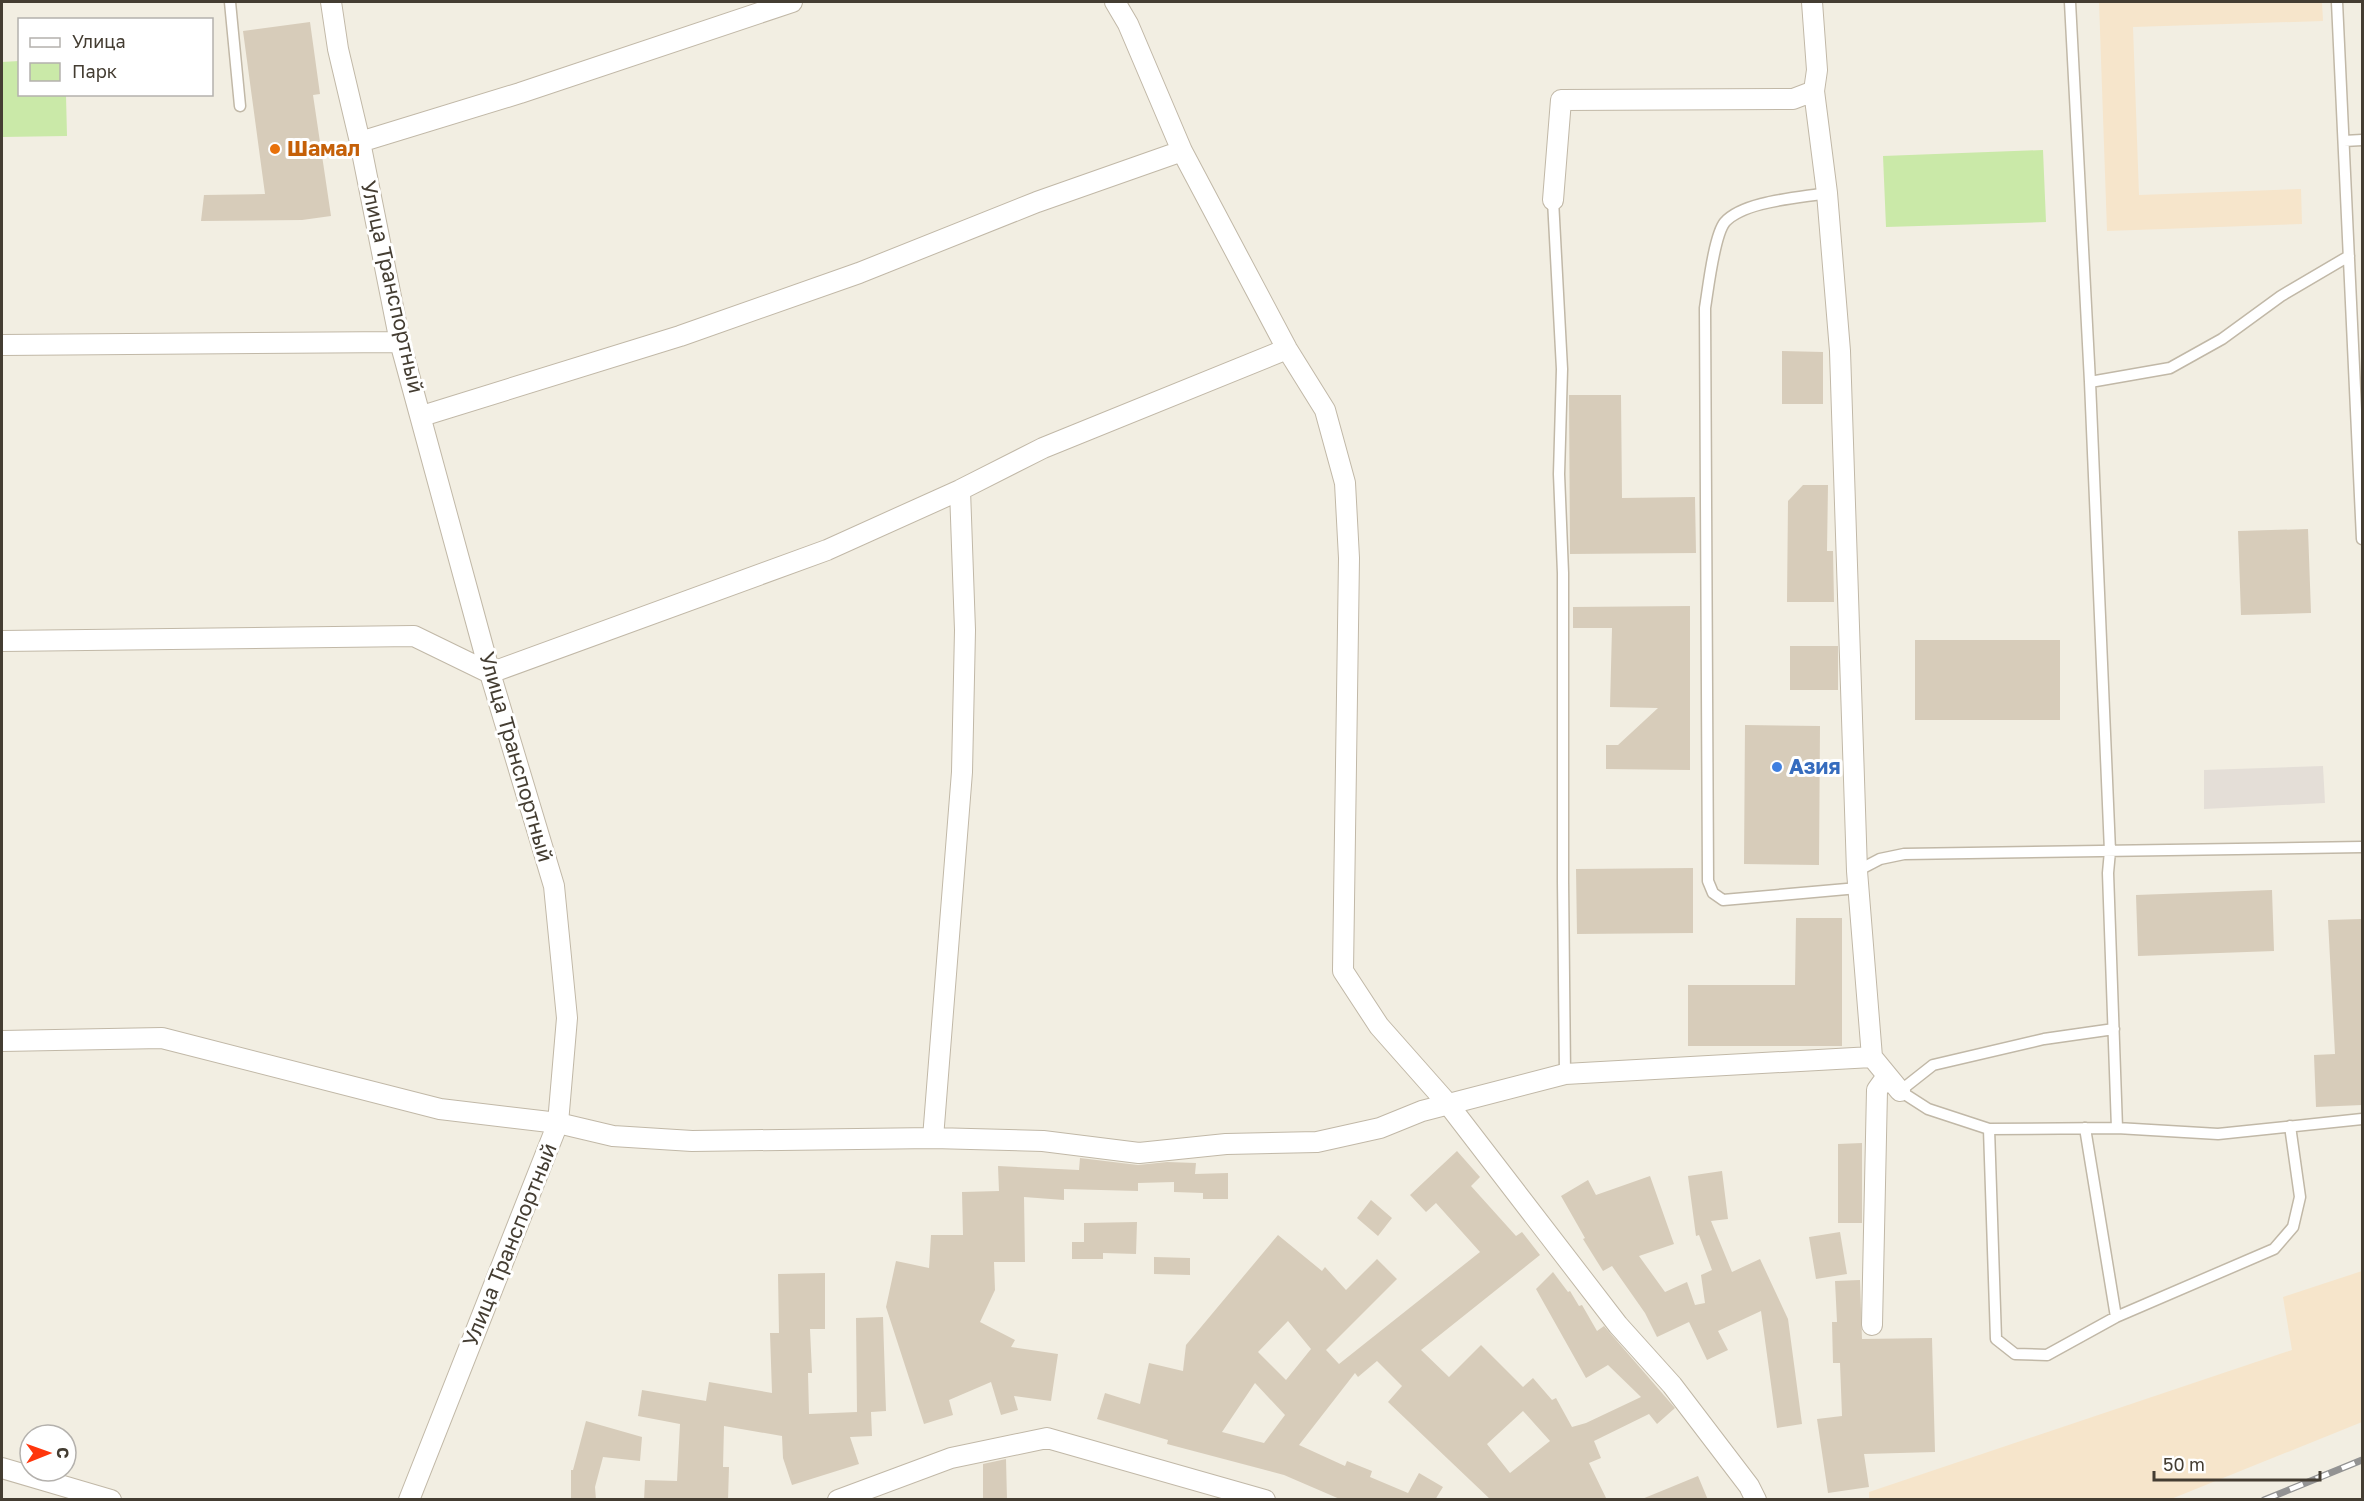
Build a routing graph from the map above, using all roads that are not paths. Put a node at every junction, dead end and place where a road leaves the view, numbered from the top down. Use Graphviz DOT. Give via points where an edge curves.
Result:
graph roads {
  1 [pos="230,2"];
  2 [pos="331,2"];
  3 [pos="792,2"];
  4 [pos="1115,2"];
  5 [pos="1812,2"];
  6 [pos="2070,2"];
  7 [pos="2337,2"];
  8 [pos="1814,91"];
  9 [pos="240,106"];
  10 [pos="2362,140"];
  11 [pos="2344,141"];
  12 [pos="360,142"];
  13 [pos="1182,151"];
  14 [pos="1827,193"];
  15 [pos="1553,200"];
  16 [pos="2349,256"];
  17 [pos="400,342"];
  18 [pos="2,345"];
  19 [pos="1287,349"];
  20 [pos="2090,382"];
  21 [pos="422,416"];
  22 [pos="2360,430"];
  23 [pos="960,490"];
  24 [pos="2362,539"];
  25 [pos="2,641"];
  26 [pos="490,673"];
  27 [pos="2362,847"];
  28 [pos="2110,851"];
  29 [pos="1858,879"];
  30 [pos="2114,1029"];
  31 [pos="2,1041"];
  32 [pos="1872,1057"];
  33 [pos="1565,1074"];
  34 [pos="1894,1084"];
  35 [pos="1448,1104"];
  36 [pos="2362,1119"];
  37 [pos="558,1123"];
  38 [pos="2290,1126"];
  39 [pos="2085,1128"];
  40 [pos="2117,1128"];
  41 [pos="1989,1129"];
  42 [pos="933,1138"];
  43 [pos="2116,1317"];
  44 [pos="1872,1325"];
  45 [pos="2,1468"];
  46 [pos="111,1500"];
  47 [pos="409,1500"];
  48 [pos="838,1500"];
  49 [pos="1265,1500"];
  50 [pos="1756,1500"];
  1 -- 9 [label="lane"];
  2 -- 12 [label="street, Улица Транспортный"];
  3 -- 12 [label="street"];
  4 -- 13 [label="street"];
  5 -- 8 [label="street" via="1817,69"];
  6 -- 20 [label="lane"];
  7 -- 11 [label="lane"];
  8 -- 14 [label="street"];
  8 -- 15 [label="street" via="1793,99 1561,100"];
  10 -- 11 [label="lane"];
  11 -- 16 [label="lane"];
  12 -- 17 [label="street, Улица Транспортный"];
  13 -- 19 [label="street"];
  13 -- 21 [label="street" via="691,332"];
  14 -- 29 [label="street" via="1840,351"];
  14 -- 29 [label="lane" via="1743,209 1724,223 1716,245 1705,332 1708,881 1713,893 1723,900"];
  15 -- 33 [label="lane" via="1562,369 1559,474 1563,573"];
  16 -- 20 [label="lane" via="2170,368"];
  16 -- 22 [label="lane"];
  17 -- 18 [label="street"];
  17 -- 21 [label="street, Улица Транспортный"];
  19 -- 23 [label="street" via="1043,448"];
  19 -- 35 [label="street" via="1326,410 1345,483 1349,558 1343,971 1379,1026"];
  20 -- 28 [label="lane"];
  21 -- 26 [label="street, Улица Транспортный"];
  22 -- 24 [label="lane"];
  23 -- 26 [label="street" via="827,550"];
  23 -- 42 [label="street" via="966,630 962,772"];
  25 -- 26 [label="street" via="414,636"];
  26 -- 37 [label="street, Улица Транспортный" via="554,886 567,1018"];
  27 -- 28 [label="lane"];
  28 -- 29 [label="lane" via="1904,854 1880,859"];
  28 -- 30 [label="lane"];
  29 -- 32 [label="street"];
  30 -- 34 [label="lane" via="2044,1039 1934,1065"];
  30 -- 40 [label="lane"];
  31 -- 37 [label="street" via="162,1038 440,1109"];
  32 -- 33 [label="street"];
  32 -- 34 [label="street"];
  33 -- 35 [label="street"];
  34 -- 41 [label="lane" via="1928,1109"];
  34 -- 44 [label="street" via="1877,1090"];
  35 -- 42 [label="street" via="1380,1128 1317,1142 1226,1144 1139,1153 1043,1141"];
  35 -- 50 [label="street" via="1618,1325 1672,1385"];
  36 -- 38 [label="lane"];
  37 -- 42 [label="street" via="614,1136 692,1141"];
  37 -- 47 [label="street, Улица Транспортный"];
  38 -- 40 [label="lane" via="2218,1134"];
  38 -- 43 [label="lane" via="2300,1197 2293,1227 2274,1249"];
  39 -- 40 [label="lane"];
  39 -- 41 [label="lane"];
  39 -- 43 [label="lane"];
  41 -- 43 [label="lane" via="1996,1339 2015,1354 2047,1355"];
  45 -- 46 [label="street"];
  48 -- 49 [label="street" via="951,1458 1047,1438"];
}
